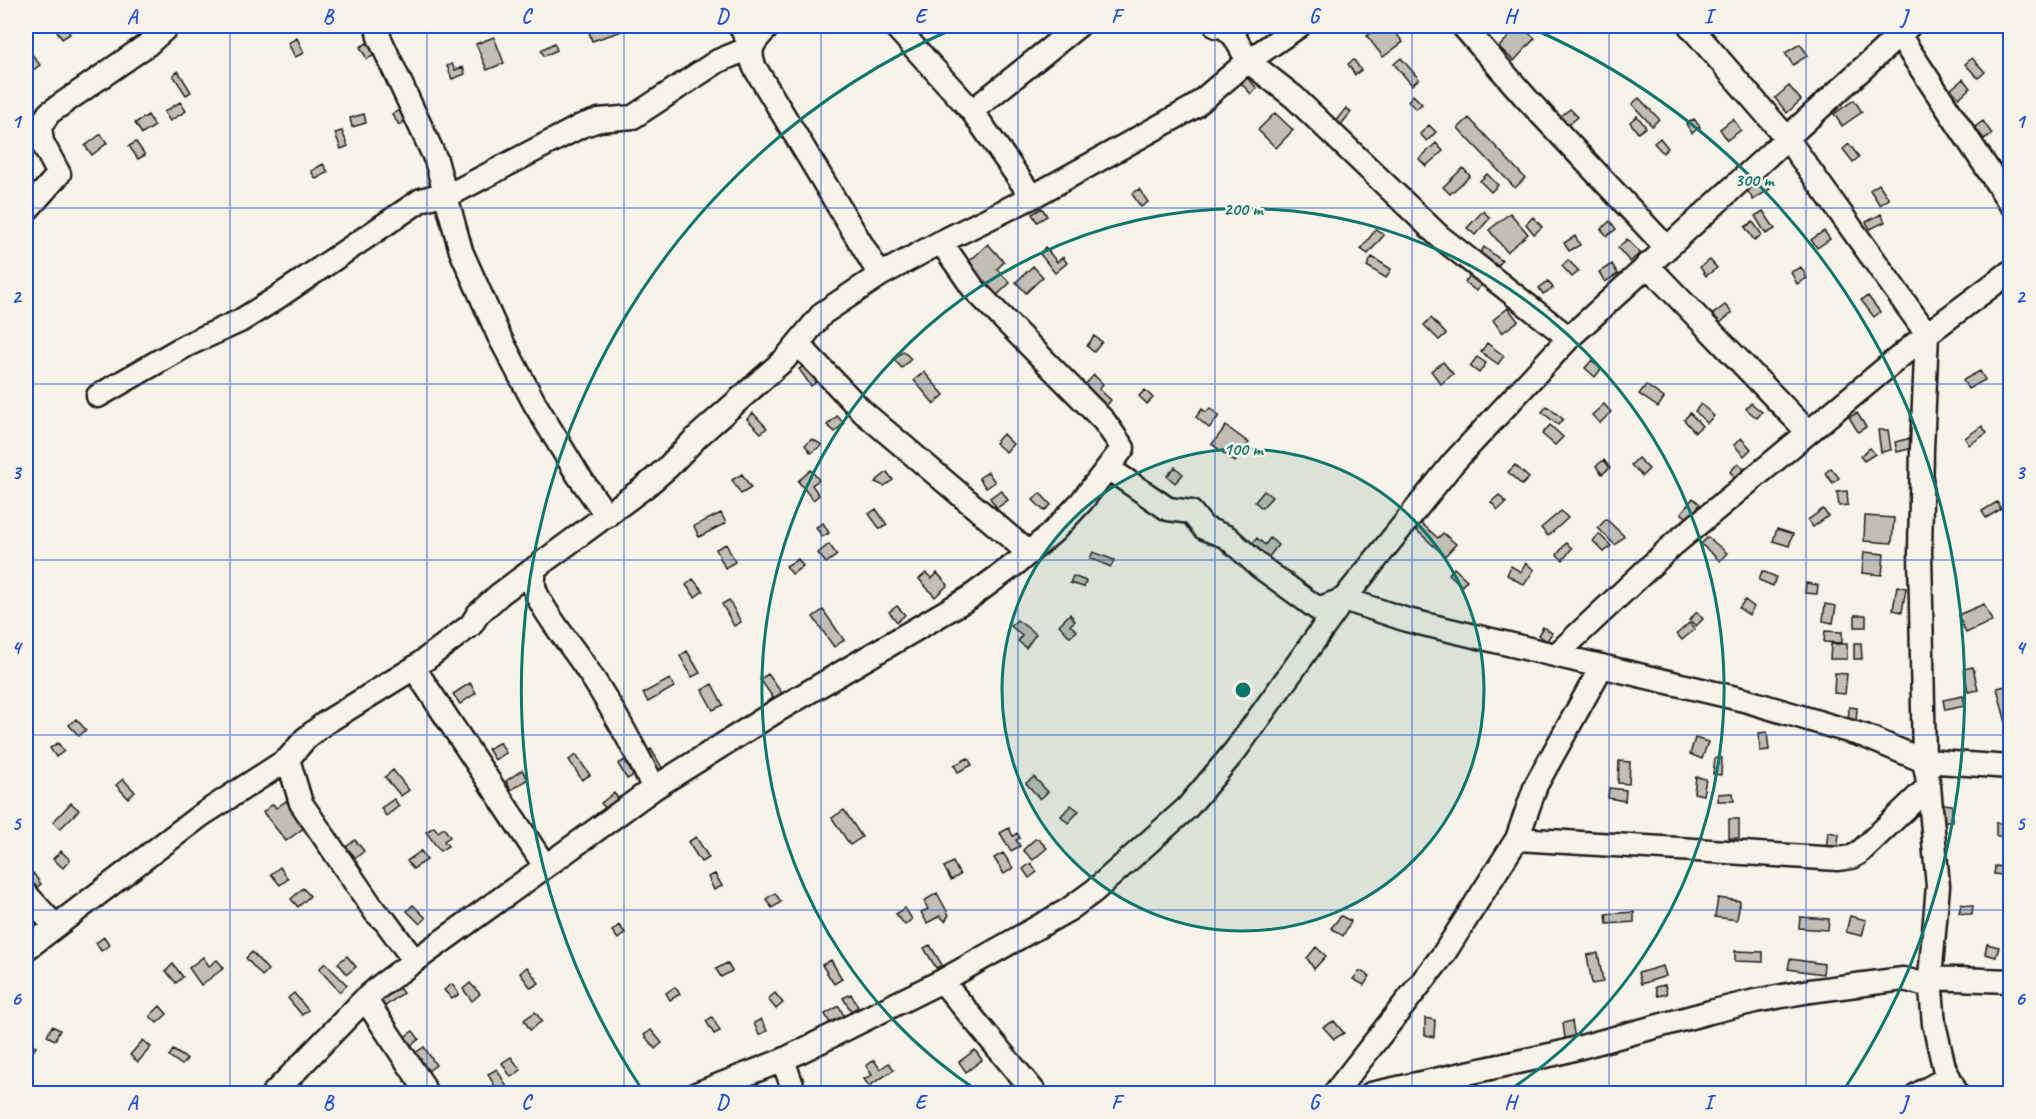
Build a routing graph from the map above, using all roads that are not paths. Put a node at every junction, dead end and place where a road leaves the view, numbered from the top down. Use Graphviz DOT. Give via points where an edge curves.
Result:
graph roads {
  1 [pos="168,26"];
  2 [pos="377,26"];
  3 [pos="740,26"];
  4 [pos="769,26"];
  5 [pos="895,26"];
  6 [pos="1078,26"];
  7 [pos="1216,26"];
  8 [pos="1299,26"];
  9 [pos="1463,26"];
  10 [pos="1690,26"];
  11 [pos="1901,29"];
  12 [pos="752,47"];
  13 [pos="1248,61"];
  14 [pos="972,111"];
  15 [pos="1786,137"];
  16 [pos="446,193"];
  17 [pos="1032,197"];
  18 [pos="2010,203"];
  19 [pos="26,211"];
  20 [pos="941,242"];
  21 [pos="1666,247"];
  22 [pos="1647,265"];
  23 [pos="2010,272"];
  24 [pos="880,275"];
  25 [pos="1927,334"];
  26 [pos="1569,338"];
  27 [pos="798,344"];
  28 [pos="98,396"];
  29 [pos="1808,432"];
  30 [pos="1108,468"];
  31 [pos="607,516"];
  32 [pos="1029,552"];
  33 [pos="535,568"];
  34 [pos="1344,598"];
  35 [pos="1556,655"];
  36 [pos="1602,666"];
  37 [pos="414,668"];
  38 [pos="288,759"];
  39 [pos="1924,761"];
  40 [pos="2010,767"];
  41 [pos="1929,786"];
  42 [pos="654,788"];
  43 [pos="1517,839"];
  44 [pos="545,866"];
  45 [pos="26,894"];
  46 [pos="55,926"];
  47 [pos="26,949"];
  48 [pos="414,960"];
  49 [pos="942,981"];
  50 [pos="2010,981"];
  51 [pos="1930,982"];
  52 [pos="365,999"];
  53 [pos="783,1060"];
  54 [pos="1953,1085"];
  55 [pos="273,1094"];
  56 [pos="426,1094"];
  57 [pos="696,1094"];
  58 [pos="795,1094"];
  59 [pos="1036,1094"];
  60 [pos="1334,1094"];
  61 [pos="1371,1094"];
  62 [pos="1918,1094"];
  1 -- 19 [label="street" via="49,113 40,127 42,142 59,174"];
  2 -- 16 [label="street" via="436,160"];
  3 -- 12 [label="street"];
  4 -- 12 [label="street"];
  5 -- 14 [label="street"];
  6 -- 14 [label="street"];
  7 -- 13 [label="street" via="1224,27 1234,36"];
  8 -- 13 [label="street"];
  9 -- 21 [label="street"];
  10 -- 15 [label="street"];
  11 -- 15 [label="street"];
  11 -- 18 [label="street"];
  12 -- 16 [label="street" via="718,61 633,117 581,126 453,193"];
  12 -- 24 [label="street" via="755,68"];
  13 -- 17 [label="street" via="1194,106"];
  13 -- 26 [label="street" via="1294,97 1440,236"];
  14 -- 17 [label="street"];
  15 -- 21 [label="street"];
  15 -- 25 [label="street"];
  16 -- 28 [label="street" via="421,200 240,321 187,345"];
  16 -- 31 [label="street" via="461,251 499,336 547,424"];
  17 -- 20 [label="street"];
  20 -- 24 [label="street"];
  20 -- 30 [label="street" via="973,288 1114,434 1123,447"];
  21 -- 22 [label="street"];
  22 -- 26 [label="street"];
  22 -- 29 [label="street"];
  23 -- 25 [label="street"];
  24 -- 27 [label="street" via="823,312"];
  25 -- 29 [label="street"];
  25 -- 39 [label="street" via="1920,552"];
  26 -- 34 [label="street" via="1453,463"];
  27 -- 31 [label="street" via="667,468"];
  27 -- 32 [label="street" via="863,412"];
  29 -- 35 [label="street" via="1674,544"];
  30 -- 32 [label="street" via="1054,531"];
  30 -- 34 [label="street" via="1168,508 1191,512 1204,528 1227,537 1318,609"];
  31 -- 33 [label="street"];
  32 -- 42 [label="street" via="969,598"];
  33 -- 37 [label="street"];
  33 -- 42 [label="street" via="536,594 590,673"];
  34 -- 35 [label="street" via="1407,620"];
  34 -- 49 [label="street" via="1234,751 1187,808 1068,910"];
  35 -- 36 [label="street"];
  36 -- 39 [label="street" via="1744,700 1865,736"];
  36 -- 43 [label="street" via="1536,785"];
  37 -- 38 [label="street" via="325,723"];
  37 -- 44 [label="street"];
  38 -- 46 [label="street" via="200,816"];
  38 -- 48 [label="street" via="301,803 376,913"];
  39 -- 40 [label="street"];
  39 -- 41 [label="street"];
  41 -- 43 [label="street" via="1858,853 1838,859"];
  41 -- 51 [label="street" via="1938,886"];
  42 -- 44 [label="street"];
  43 -- 60 [label="street" via="1443,955"];
  44 -- 48 [label="street"];
  45 -- 46 [label="street"];
  46 -- 47 [label="street"];
  48 -- 52 [label="street"];
  49 -- 53 [label="street"];
  49 -- 59 [label="street"];
  50 -- 51 [label="street"];
  51 -- 54 [label="street" via="1934,1024 1944,1067"];
  51 -- 61 [label="street" via="1903,979 1755,1001 1559,1053"];
  52 -- 55 [label="street"];
  52 -- 56 [label="street"];
  53 -- 57 [label="street"];
  53 -- 58 [label="street"];
  54 -- 62 [label="street"];
}
